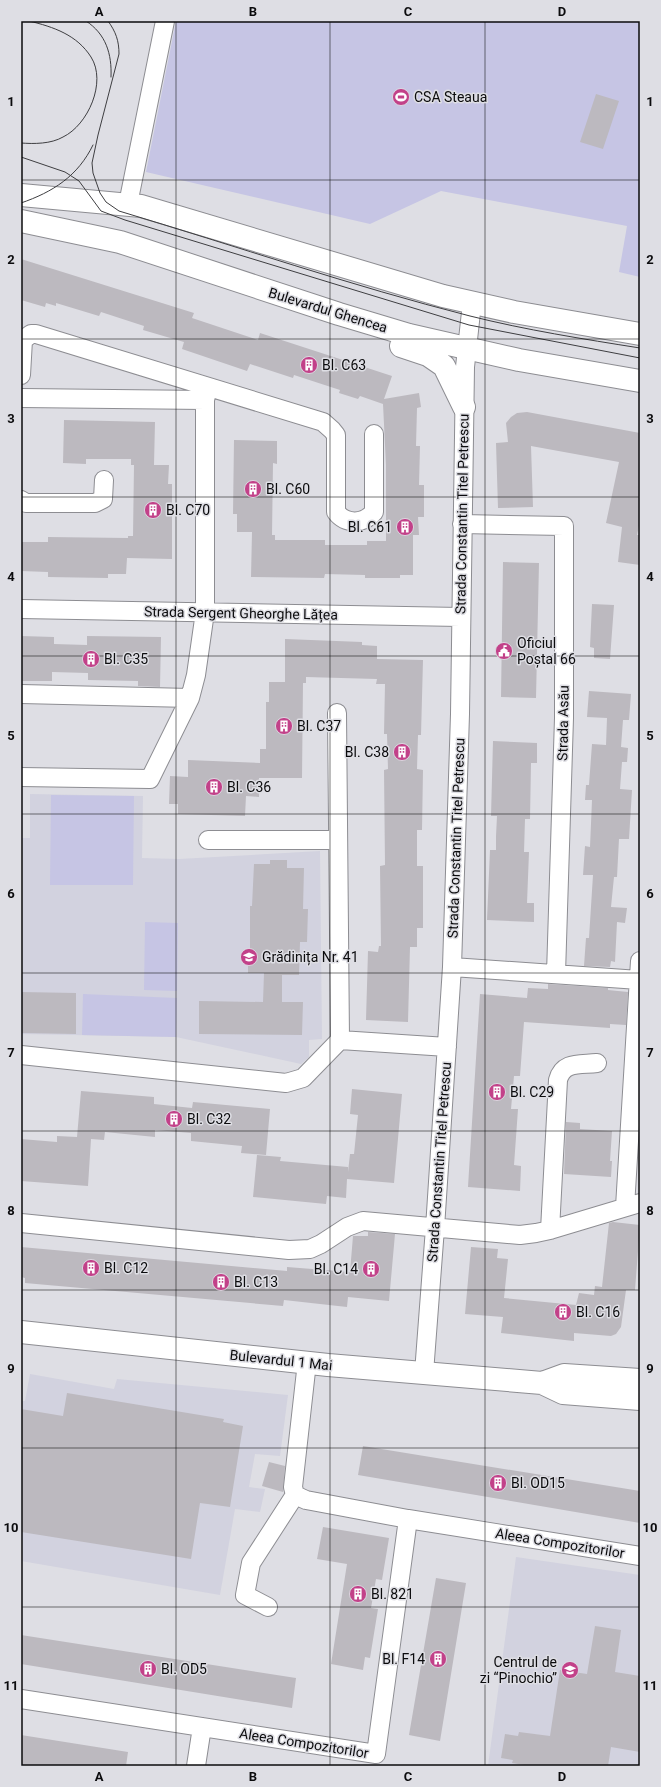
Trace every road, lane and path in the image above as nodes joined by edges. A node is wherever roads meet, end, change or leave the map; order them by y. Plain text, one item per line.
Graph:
1 (165, 21) edge
2 (21, 195) edge
3 (128, 204) junction
4 (21, 221) edge
5 (288, 297) junction
6 (472, 303) junction
7 (640, 334) edge
8 (466, 349) junction
9 (21, 375) edge
10 (640, 381) edge
11 (206, 393) junction
12 (21, 398) edge
13 (464, 407) junction
14 (374, 434) dead end
15 (104, 480) dead end
16 (21, 500) edge
17 (462, 524) junction
18 (21, 609) edge
19 (206, 612) junction
20 (460, 617) junction
21 (21, 694) edge
22 (190, 698) junction
23 (337, 713) dead end
24 (21, 777) edge
25 (208, 840) dead end
26 (338, 840) junction
27 (640, 961) edge
28 (452, 968) junction
29 (556, 974) junction
30 (639, 980) edge
31 (340, 1040) junction
32 (447, 1047) junction
33 (21, 1054) edge
34 (597, 1063) dead end
35 (632, 1205) edge
36 (21, 1223) edge
37 (435, 1228) junction
38 (550, 1230) junction
39 (21, 1332) edge
40 (307, 1362) junction
41 (424, 1372) junction
42 (640, 1380) edge
43 (542, 1383) junction
44 (640, 1399) edge
45 (295, 1494) junction
46 (408, 1519) junction
47 (640, 1556) edge
48 (268, 1607) dead end
49 (21, 1700) edge
50 (202, 1727) junction
51 (380, 1760) edge
52 (196, 1766) edge

1 - 3 street
2 - 3 main road
3 - 6 main road
4 - 5 main road, Bulevardul Ghencea
5 - 8 main road, Bulevardul Ghencea
5 - 13 main road
6 - 7 main road
6 - 8 street, Strada Constantin Titel Petrescu
8 - 10 main road, Bulevardul Ghencea
8 - 13 street, Strada Constantin Titel Petrescu
9 - 11 street
11 - 12 street
11 - 14 street
11 - 19 street
13 - 17 street, Strada Constantin Titel Petrescu
15 - 16 street
17 - 20 street, Strada Constantin Titel Petrescu
17 - 29 street, Strada Asău
18 - 19 street, Strada Sergent Gheorghe Lățea
19 - 20 street, Strada Sergent Gheorghe Lățea
19 - 22 street
20 - 28 street, Strada Constantin Titel Petrescu
21 - 22 street
22 - 24 street
23 - 26 street
25 - 26 street
26 - 31 street
27 - 30 street
28 - 29 street
28 - 32 street, Strada Constantin Titel Petrescu
29 - 30 street
30 - 35 street
31 - 32 street
31 - 33 street
32 - 37 street, Strada Constantin Titel Petrescu
34 - 38 street
35 - 38 street
36 - 37 street
37 - 38 street
37 - 41 street, Strada Constantin Titel Petrescu
39 - 40 main road, Bulevardul 1 Mai
40 - 41 main road, Bulevardul 1 Mai
40 - 45 street
41 - 43 main road, Bulevardul 1 Mai
42 - 43 main road, Bulevardul 1 Mai
43 - 44 main road, Bulevardul 1 Mai
45 - 46 street, Aleea Compozitorilor
45 - 48 street
46 - 47 street, Aleea Compozitorilor
46 - 51 street, Aleea Compozitorilor
49 - 50 street, Aleea Compozitorilor
50 - 51 street, Aleea Compozitorilor
50 - 52 street

